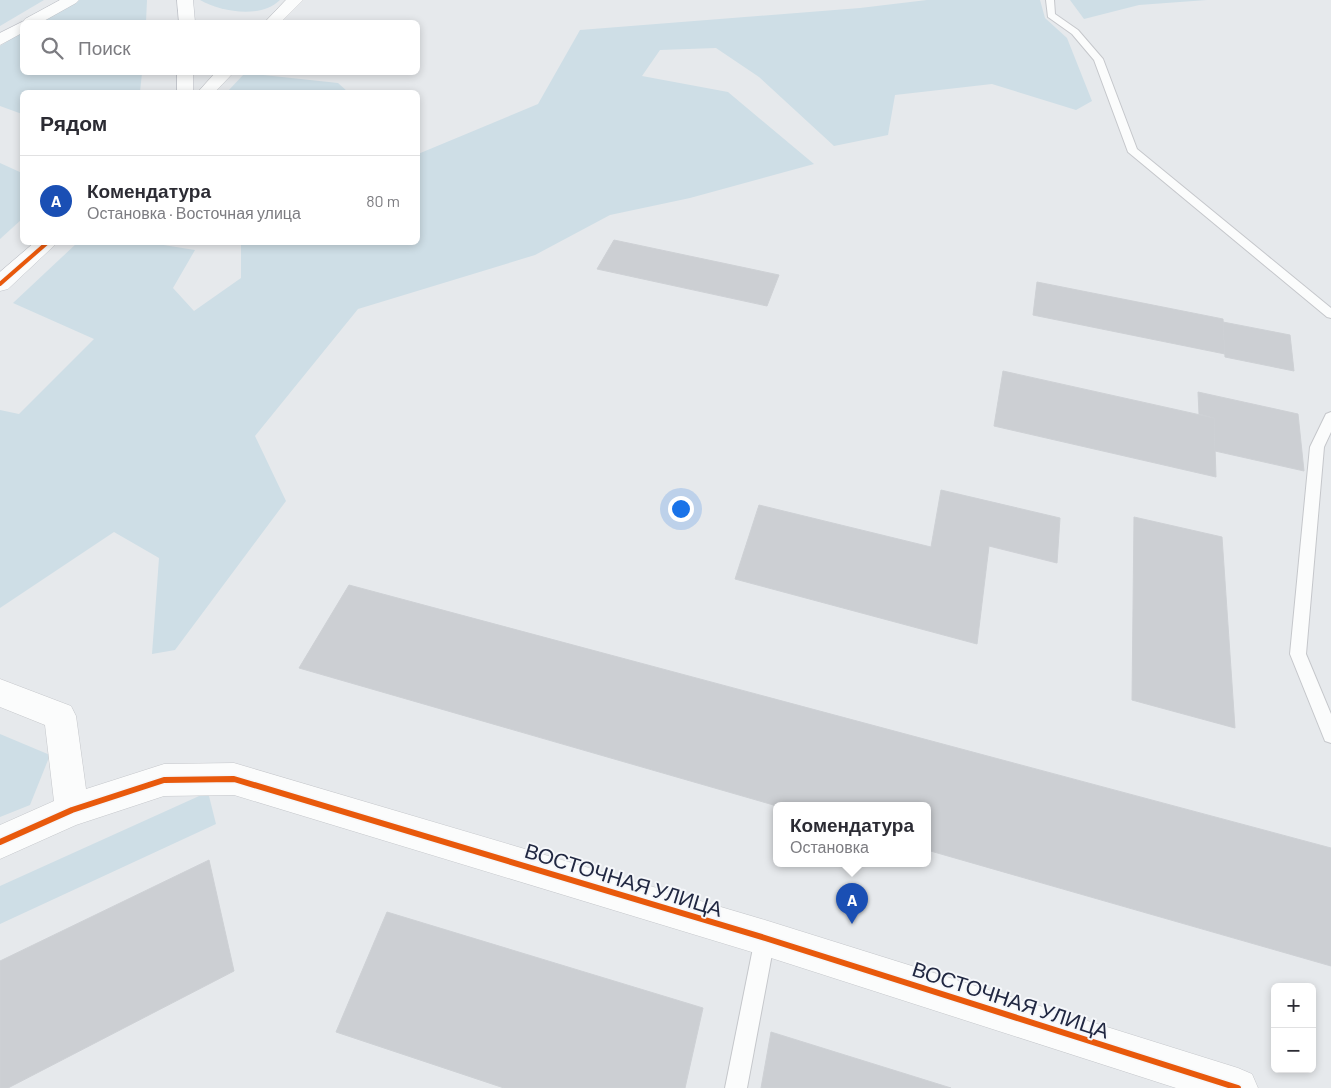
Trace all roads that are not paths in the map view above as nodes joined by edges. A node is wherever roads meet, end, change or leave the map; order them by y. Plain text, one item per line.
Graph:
1 (71, 0) edge
2 (185, 0) edge
3 (295, 0) edge
4 (1050, 0) edge
5 (35, 20) edge
6 (187, 20) edge
7 (275, 20) edge
8 (20, 28) edge
9 (0, 40) edge
10 (185, 75) edge
11 (223, 75) edge
12 (185, 90) edge
13 (208, 90) edge
14 (45, 245) edge
15 (0, 284) edge
16 (1331, 314) edge
17 (1331, 417) edge
18 (0, 693) edge
19 (1331, 735) edge
20 (72, 810) junction
21 (0, 842) edge
22 (765, 938) junction
23 (736, 1088) edge
24 (1238, 1088) edge

1 - 5 street
2 - 6 street
3 - 7 street
4 - 16 lane
8 - 9 street
10 - 12 street
11 - 13 street
14 - 15 street
17 - 19 lane
18 - 20 street
20 - 21 street, ВОСТОЧНАЯ УЛИЦА
20 - 22 street, ВОСТОЧНАЯ УЛИЦА
22 - 23 lane
22 - 24 street, ВОСТОЧНАЯ УЛИЦА

